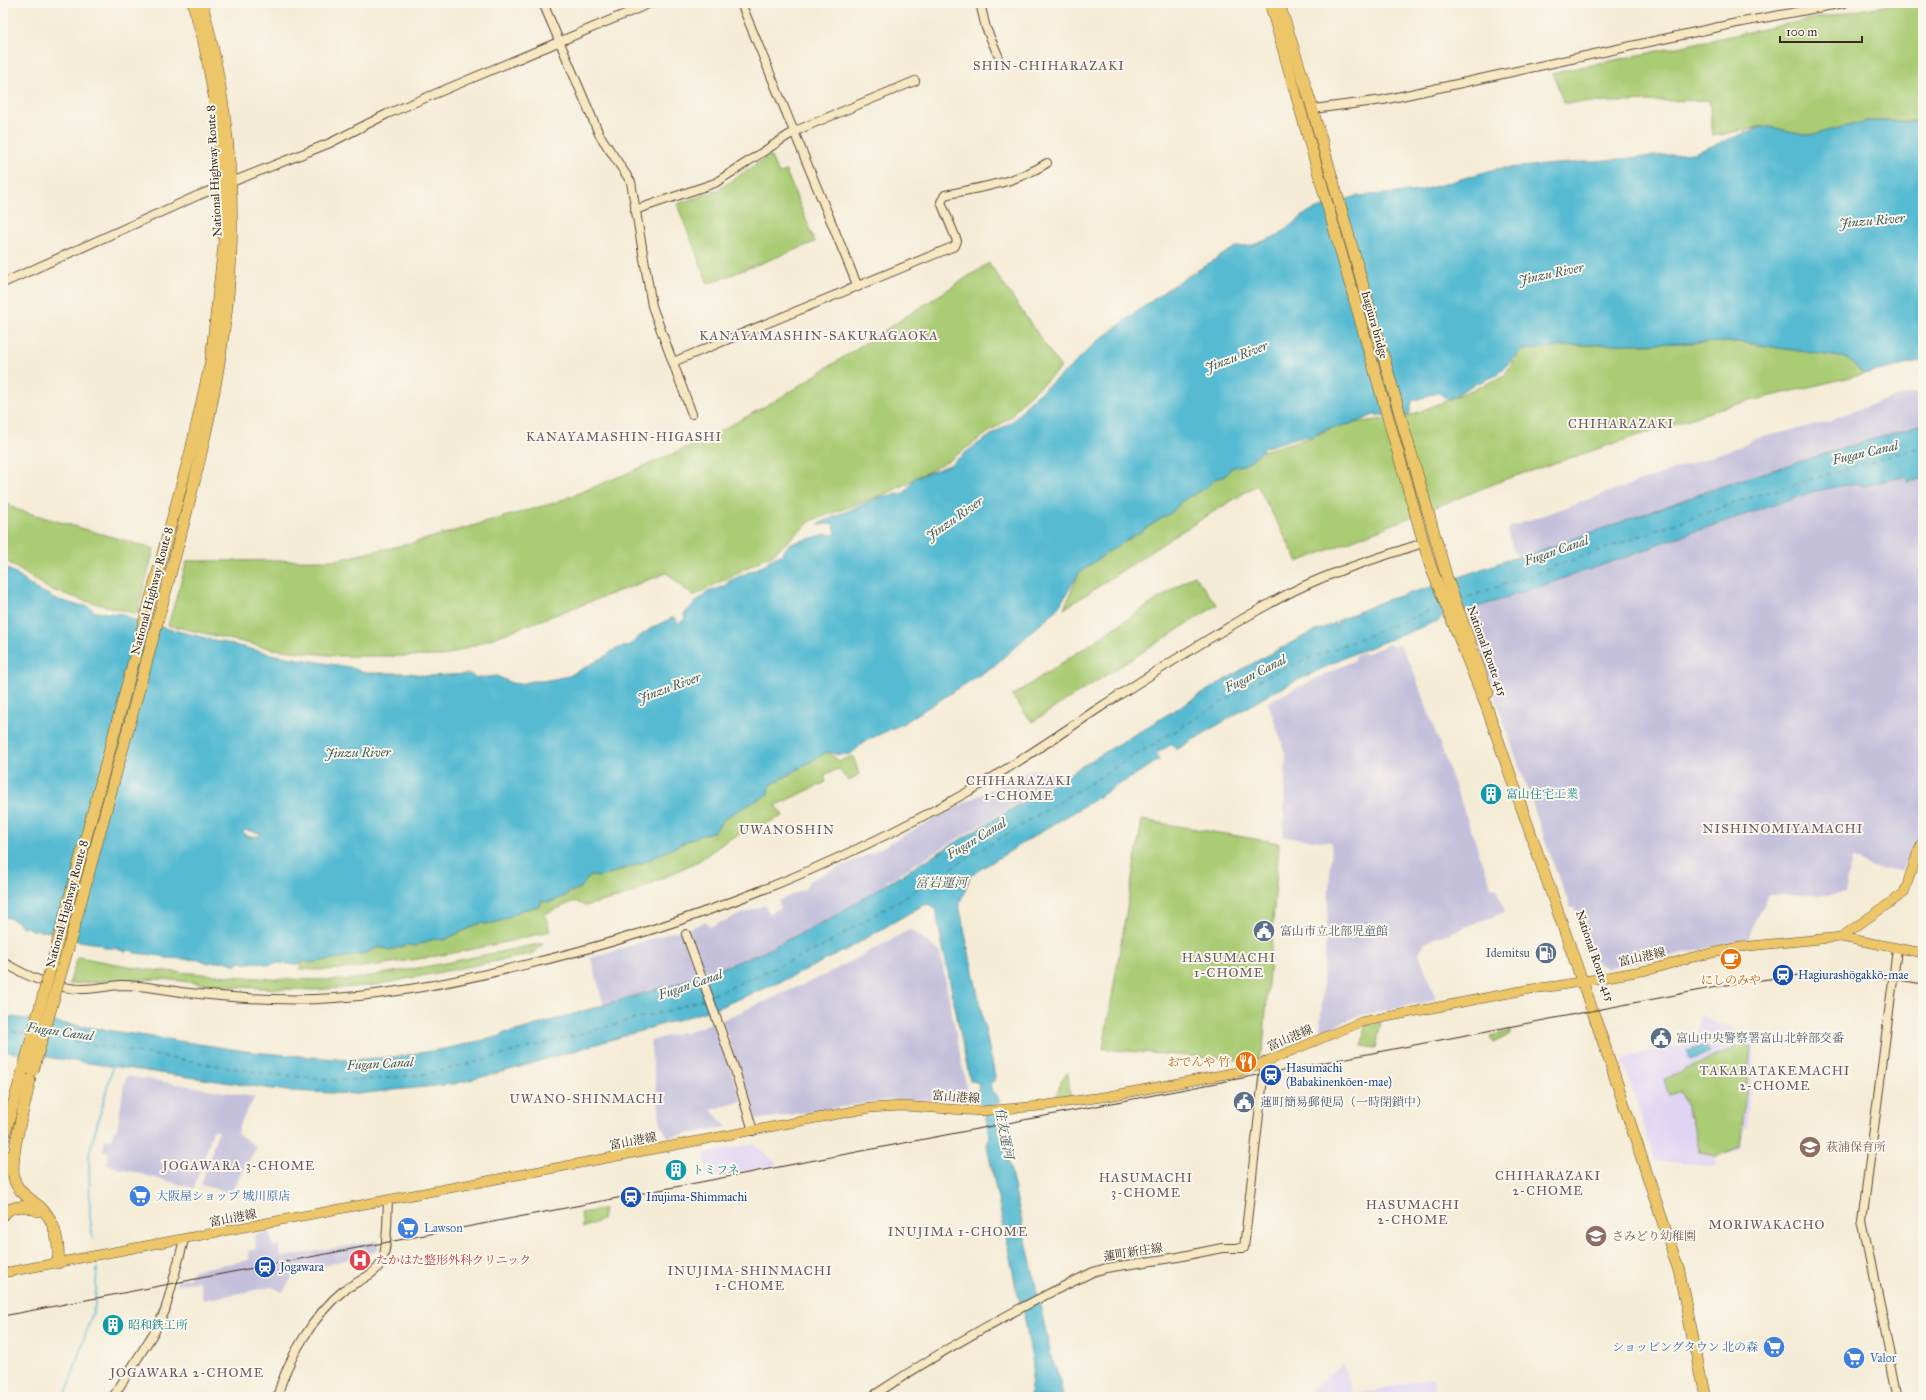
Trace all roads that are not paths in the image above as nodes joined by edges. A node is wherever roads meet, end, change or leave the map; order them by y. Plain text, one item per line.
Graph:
1 (194, 3) edge
2 (202, 3) edge
3 (543, 3) edge
4 (651, 3) edge
5 (741, 3) edge
6 (980, 3) edge
7 (1270, 3) edge
8 (1279, 3) edge
9 (1844, 3) edge
10 (559, 41) junction
11 (998, 55) dead end
12 (914, 81) dead end
13 (1314, 114) junction
14 (795, 131) junction
15 (1048, 163) dead end
16 (227, 184) junction
17 (635, 210) junction
18 (3, 283) edge
19 (858, 287) junction
20 (673, 362) junction
21 (692, 414) dead end
22 (1433, 531) joint
23 (1422, 539) junction
24 (1455, 616) junction
25 (1923, 841) edge
26 (686, 934) dead end
27 (1841, 937) junction
28 (1897, 948) junction
29 (1923, 953) edge
30 (3, 962) edge
31 (1587, 981) junction
32 (1265, 1061) junction
33 (29, 1073) junction
34 (753, 1131) junction
35 (3, 1140) edge
36 (3, 1174) edge
37 (388, 1200) junction
38 (3, 1215) edge
39 (184, 1240) junction
40 (58, 1263) junction
41 (3, 1273) edge
42 (113, 1397) edge
43 (277, 1397) edge
44 (871, 1397) edge
45 (1705, 1397) edge
46 (1711, 1397) edge
47 (1899, 1397) edge

1 - 16 highway, National Highway Route 8
2 - 16 highway, National Highway Route 8
3 - 10 street
4 - 10 street
5 - 14 street
6 - 11 street
7 - 23 highway, hagiura bridge
8 - 13 highway
9 - 13 street
10 - 16 street
10 - 17 street
12 - 14 street
13 - 22 highway, hagiura bridge
14 - 17 street
14 - 19 street
15 - 19 street
16 - 18 street
16 - 33 highway, National Highway Route 8, bridge
16 - 33 highway, National Highway Route 8, bridge
17 - 20 street
19 - 20 street
20 - 21 street
22 - 24 highway, National Route 415
23 - 24 highway, National Route 415
23 - 30 street
24 - 31 highway, National Route 415
25 - 27 main road, 富山港線
26 - 34 street
27 - 28 main road
27 - 31 main road, 富山港線
28 - 29 main road
28 - 47 street
31 - 32 main road, 富山港線
31 - 45 highway, National Route 415
31 - 46 highway, National Route 415
32 - 34 main road, 富山港線
32 - 44 street, 蓮町新庄線
33 - 35 highway, National Highway Route 8
33 - 36 highway, National Highway Route 8
33 - 40 highway
34 - 37 main road, 富山港線
37 - 39 main road, 富山港線
37 - 43 street
38 - 40 highway
39 - 40 main road, 富山港線
39 - 42 street
40 - 41 main road, 富山港線

